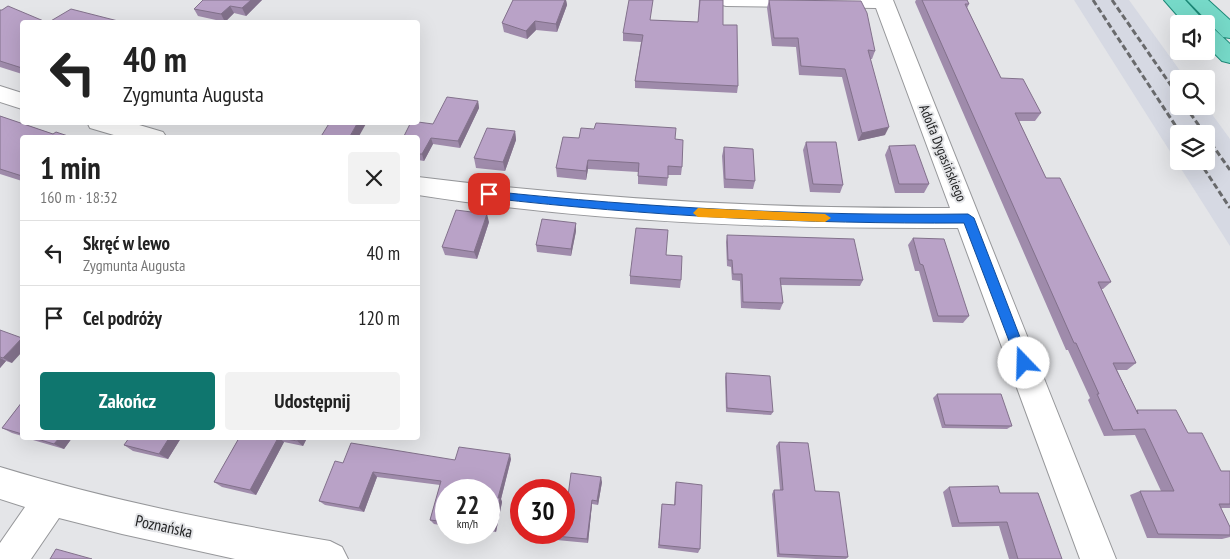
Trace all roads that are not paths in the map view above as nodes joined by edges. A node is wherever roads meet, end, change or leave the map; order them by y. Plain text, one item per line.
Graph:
1 (726, 0) edge
2 (1174, 0) edge
3 (1197, 0) edge
4 (884, 1) edge
5 (1188, 15) edge
6 (1230, 32) edge
7 (1215, 42) edge
8 (1230, 56) edge
9 (0, 94) edge
10 (20, 100) edge
11 (109, 125) edge
12 (144, 135) edge
13 (420, 186) edge
14 (968, 218) junction
15 (0, 483) edge
16 (51, 500) junction
17 (10, 559) edge
18 (330, 559) edge
19 (1098, 559) edge

1 - 4 street
2 - 5 main road
3 - 6 main road
4 - 14 street, Adolfa Dygasińskiego
7 - 8 main road
9 - 10 street
11 - 12 street
13 - 14 street
14 - 19 street, Adolfa Dygasińskiego
15 - 16 street, Poznańska
16 - 17 street
16 - 18 street, Poznańska

